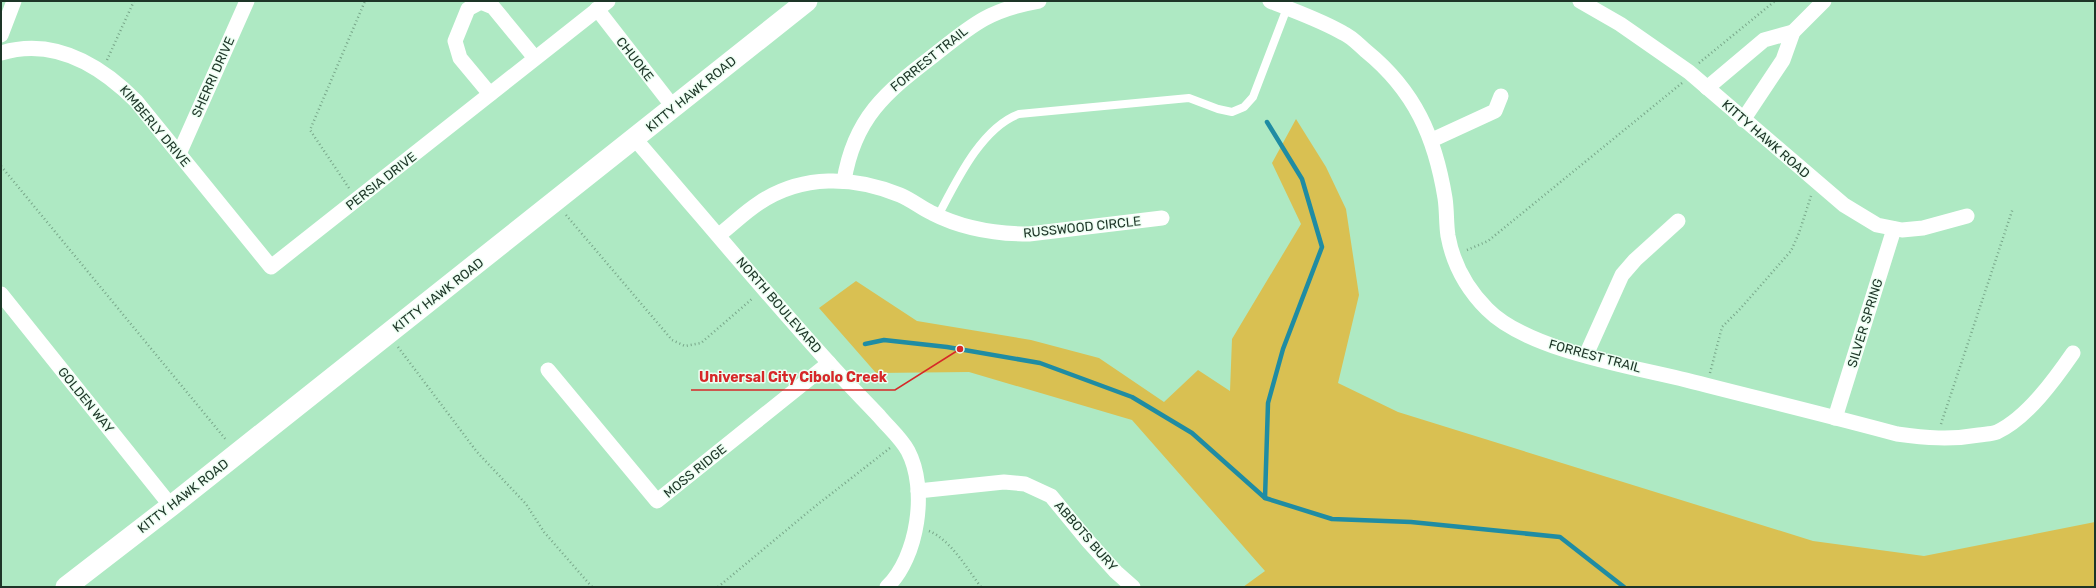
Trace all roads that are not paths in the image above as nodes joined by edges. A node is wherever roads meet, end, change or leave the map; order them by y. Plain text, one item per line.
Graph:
1 (14, 1) edge
2 (247, 1) edge
3 (807, 1) edge
4 (1039, 1) edge
5 (1270, 1) edge
6 (1580, 1) edge
7 (1824, 1) edge
8 (603, 5) edge
9 (1287, 8) junction
10 (1793, 32) junction
11 (1, 35) edge
12 (1, 53) edge
13 (535, 58) junction
14 (1707, 88) junction
15 (490, 94) junction
16 (1501, 96) dead end
17 (674, 108) junction
18 (1743, 120) junction
19 (635, 139) junction
20 (1432, 140) junction
21 (179, 154) junction
22 (844, 181) junction
23 (938, 216) junction
24 (1967, 216) dead end
25 (1162, 218) dead end
26 (1678, 221) dead end
27 (1894, 229) junction
28 (718, 235) junction
29 (271, 267) joint
30 (1, 294) edge
31 (2073, 353) dead end
32 (1586, 355) junction
33 (829, 363) junction
34 (548, 370) dead end
35 (1835, 418) junction
36 (918, 491) junction
37 (171, 506) junction
38 (66, 587) edge
39 (887, 587) edge
40 (1133, 587) edge

1 - 11 street
2 - 21 street, SHERRI DRIVE
3 - 17 street, KITTY HAWK ROAD
4 - 22 street, FORREST TRAIL
5 - 9 street, FORREST TRAIL
6 - 14 street, KITTY HAWK ROAD
7 - 10 street
8 - 13 street, PERSIA DRIVE
8 - 17 street, CHUOKE
9 - 20 street, FORREST TRAIL
9 - 23 lane
10 - 14 street
10 - 18 street
12 - 21 street, KIMBERLY DRIVE
13 - 15 street, PERSIA DRIVE
13 - 15 street
14 - 18 street, KITTY HAWK ROAD
15 - 29 street, PERSIA DRIVE
16 - 20 street
17 - 19 street, KITTY HAWK ROAD
18 - 27 street, KITTY HAWK ROAD
19 - 28 street, NORTH BOULEVARD
19 - 37 street, KITTY HAWK ROAD
20 - 32 street, FORREST TRAIL
21 - 29 street, KIMBERLY DRIVE
22 - 23 street, RUSSWOOD CIRCLE
22 - 28 street
23 - 25 street, RUSSWOOD CIRCLE
24 - 27 street, KITTY HAWK ROAD
26 - 32 street
27 - 35 street, SILVER SPRING
28 - 33 street, NORTH BOULEVARD
30 - 37 street, GOLDEN WAY
31 - 35 street, FORREST TRAIL
32 - 35 street, FORREST TRAIL
33 - 34 street, MOSS RIDGE
33 - 36 street, NORTH BOULEVARD
36 - 39 street, NORTH BOULEVARD
36 - 40 street, ABBOTS BURY
37 - 38 street, KITTY HAWK ROAD

